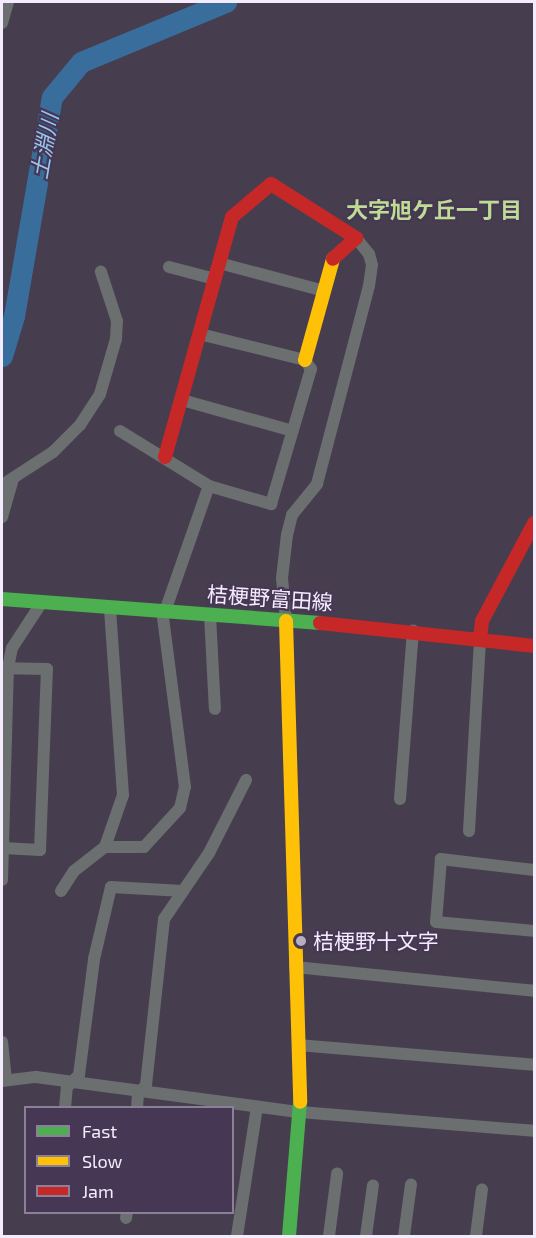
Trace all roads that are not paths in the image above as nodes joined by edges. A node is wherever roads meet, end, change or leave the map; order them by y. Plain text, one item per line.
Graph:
1 (8, 2) edge
2 (2, 23) edge
3 (356, 238) junction
4 (219, 263) junction
5 (170, 267) dead end
6 (101, 272) dead end
7 (215, 279) junction
8 (324, 291) junction
9 (200, 334) junction
10 (305, 360) junction
11 (182, 400) junction
12 (120, 431) dead end
13 (293, 431) junction
14 (165, 457) junction
15 (7, 482) edge
16 (209, 486) junction
17 (2, 517) edge
18 (534, 523) edge
19 (2, 599) edge
20 (42, 602) junction
21 (111, 607) junction
22 (166, 612) junction
23 (210, 615) junction
24 (286, 621) junction
25 (413, 630) junction
26 (480, 638) junction
27 (534, 646) edge
28 (8, 668) junction
29 (215, 709) dead end
30 (246, 780) dead end
31 (400, 799) dead end
32 (468, 831) dead end
33 (105, 847) junction
34 (3, 848) edge
35 (534, 870) edge
36 (2, 880) edge
37 (61, 891) dead end
38 (183, 891) junction
39 (534, 932) edge
40 (296, 967) junction
41 (534, 991) edge
42 (2, 1042) edge
43 (298, 1045) junction
44 (534, 1065) edge
45 (4, 1080) edge
46 (73, 1080) junction
47 (143, 1090) junction
48 (65, 1106) edge
49 (137, 1106) edge
50 (257, 1107) junction
51 (300, 1112) junction
52 (534, 1131) edge
53 (337, 1174) dead end
54 (411, 1184) dead end
55 (373, 1185) dead end
56 (482, 1189) dead end
57 (237, 1236) edge
58 (288, 1236) edge
59 (330, 1236) edge
60 (366, 1236) edge
61 (404, 1236) edge
62 (476, 1236) edge

1 - 2 street
3 - 4 street
3 - 8 street
3 - 24 street
4 - 7 street
4 - 8 street
5 - 7 street
6 - 15 street
7 - 9 street
8 - 10 street
9 - 10 street
9 - 11 street
10 - 13 street
11 - 13 street
11 - 14 street
12 - 14 street
13 - 16 street
14 - 16 street
15 - 17 street
16 - 22 street
18 - 26 street
19 - 20 street, 桔梗野富田線
20 - 21 street, 桔梗野富田線
20 - 28 street
21 - 22 street, 桔梗野富田線
21 - 33 street
22 - 23 street, 桔梗野富田線
22 - 33 street
23 - 24 street, 桔梗野富田線
23 - 29 street
24 - 25 street, 桔梗野富田線
24 - 40 street
25 - 26 street, 桔梗野富田線
25 - 31 street
26 - 27 street, 桔梗野富田線
26 - 32 street
28 - 34 street
28 - 34 street
30 - 38 street
33 - 37 street
34 - 36 street
35 - 39 street
38 - 46 street
38 - 47 street
40 - 41 street
40 - 43 street
42 - 45 street
43 - 44 street
43 - 51 street
45 - 46 street
46 - 47 street
46 - 48 street
47 - 49 street
47 - 50 street
50 - 51 street
50 - 57 street
51 - 52 street
51 - 58 street
53 - 59 street
54 - 61 street
55 - 60 street
56 - 62 street

